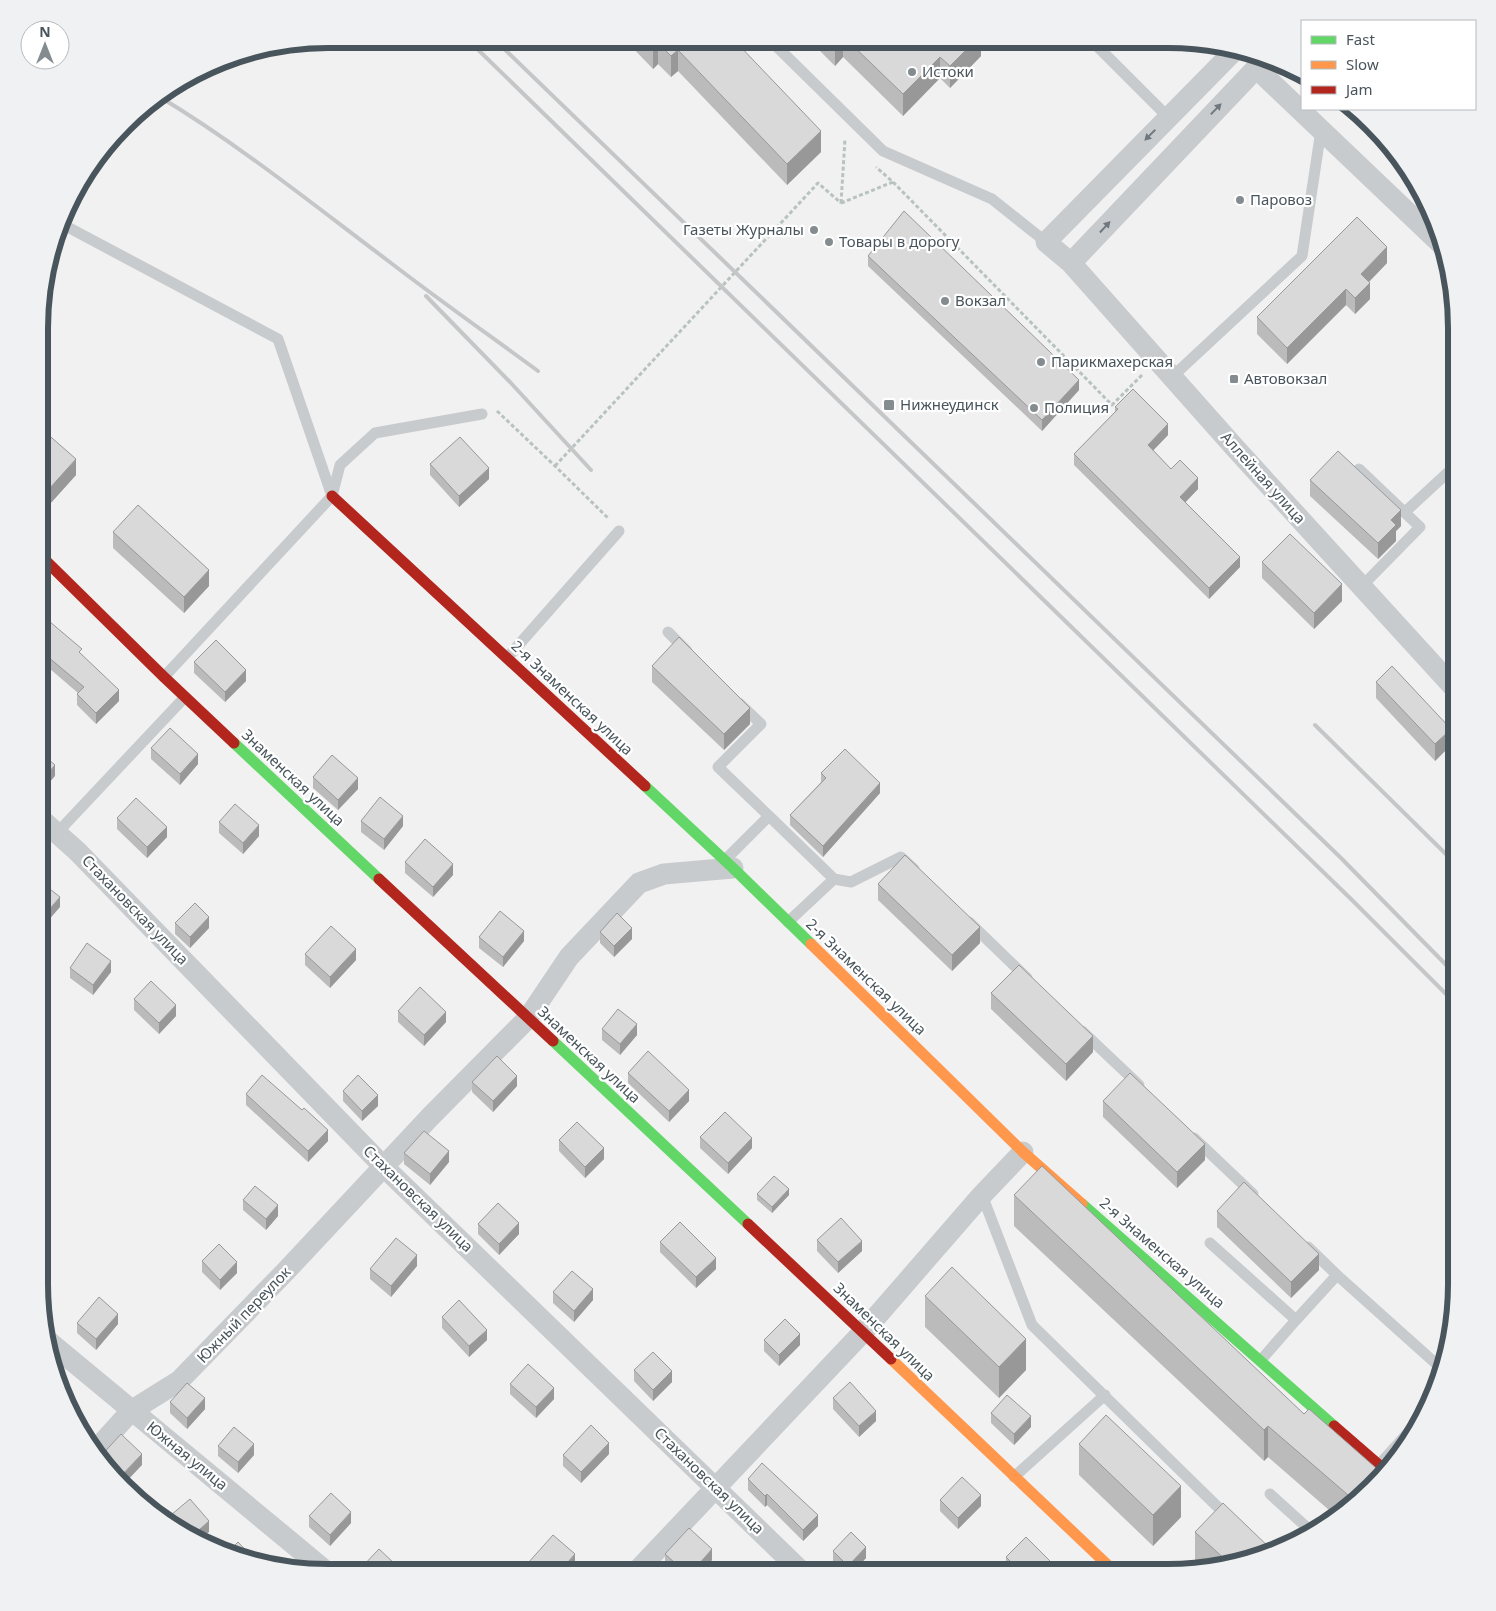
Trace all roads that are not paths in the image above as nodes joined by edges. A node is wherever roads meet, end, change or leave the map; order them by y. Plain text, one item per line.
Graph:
1 (778, 48) edge
2 (1099, 48) edge
3 (1230, 55) edge
4 (1259, 64) edge
5 (1301, 109) edge
6 (1302, 110) edge
7 (1168, 118) junction
8 (1321, 130) junction
9 (67, 226) edge
10 (1434, 237) edge
11 (1046, 242) junction
12 (1071, 263) junction
13 (1172, 377) junction
14 (482, 414) dead end
15 (1359, 469) edge
16 (1448, 472) edge
17 (332, 496) junction
18 (1405, 512) junction
19 (619, 531) dead end
20 (47, 562) edge
21 (1362, 586) junction
22 (668, 632) dead end
23 (507, 658) junction
24 (697, 661) edge
25 (164, 678) junction
26 (1448, 681) edge
27 (732, 696) edge
28 (185, 697) junction
29 (769, 816) junction
30 (49, 826) edge
31 (729, 864) junction
32 (923, 877) edge
33 (834, 879) junction
34 (958, 912) edge
35 (788, 922) junction
36 (1037, 987) edge
37 (528, 1018) junction
38 (1073, 1021) edge
39 (1144, 1090) edge
40 (1187, 1131) edge
41 (1023, 1152) junction
42 (384, 1167) junction
43 (982, 1194) junction
44 (1258, 1200) edge
45 (1301, 1241) edge
46 (1210, 1243) dead end
47 (1337, 1275) junction
48 (1296, 1320) junction
49 (863, 1332) junction
50 (55, 1347) edge
51 (1261, 1360) junction
52 (1436, 1365) edge
53 (1105, 1395) junction
54 (131, 1411) junction
55 (100, 1446) edge
56 (1381, 1466) edge
57 (1014, 1478) junction
58 (715, 1486) junction
59 (1270, 1494) dead end
60 (1238, 1527) edge
61 (1306, 1527) edge
62 (316, 1563) edge
63 (644, 1563) edge
64 (793, 1563) edge
65 (1105, 1563) edge

1 - 11 lane
2 - 7 lane
3 - 7 street
4 - 5 street
12 -> 4 street
6 - 8 street
7 -> 11 street
8 - 10 street
8 - 13 lane
9 - 17 lane
11 - 12 street, Аллейная улица
12 - 13 street, Аллейная улица
13 - 21 street, Аллейная улица
14 - 17 lane
15 - 18 lane
16 - 18 lane
17 - 23 street, 2-я Знаменская улица
17 - 25 lane
18 - 21 lane
19 - 23 lane
20 - 25 street, Знаменская улица
21 - 26 street, Аллейная улица
22 - 24 lane
23 - 31 street, 2-я Знаменская улица
25 - 28 street, Знаменская улица
27 - 29 lane
28 - 30 lane
28 - 37 street, Знаменская улица
29 - 31 lane
29 - 33 lane
30 - 42 street, Стахановская улица
31 - 35 street, 2-я Знаменская улица
31 - 37 street, Южный переулок
32 - 33 lane
33 - 35 lane
34 - 36 lane
35 - 41 street, 2-я Знаменская улица
37 - 42 street, Южный переулок
37 - 49 street, Знаменская улица
38 - 39 lane
40 - 44 lane
41 - 43 street
41 - 51 street, 2-я Знаменская улица
42 - 54 street, Южный переулок
42 - 58 street, Стахановская улица
43 - 49 street
43 - 53 lane
45 - 47 lane
46 - 48 lane
47 - 48 lane
47 - 52 lane
48 - 51 lane
49 - 57 street, Знаменская улица
49 - 58 street
50 - 54 street, Южная улица
51 - 56 street, 2-я Знаменская улица
53 - 57 lane
53 - 60 lane
54 - 55 street, Южный переулок
54 - 62 street, Южная улица
57 - 65 street, Знаменская улица
58 - 63 street
58 - 64 street, Стахановская улица
59 - 61 lane

